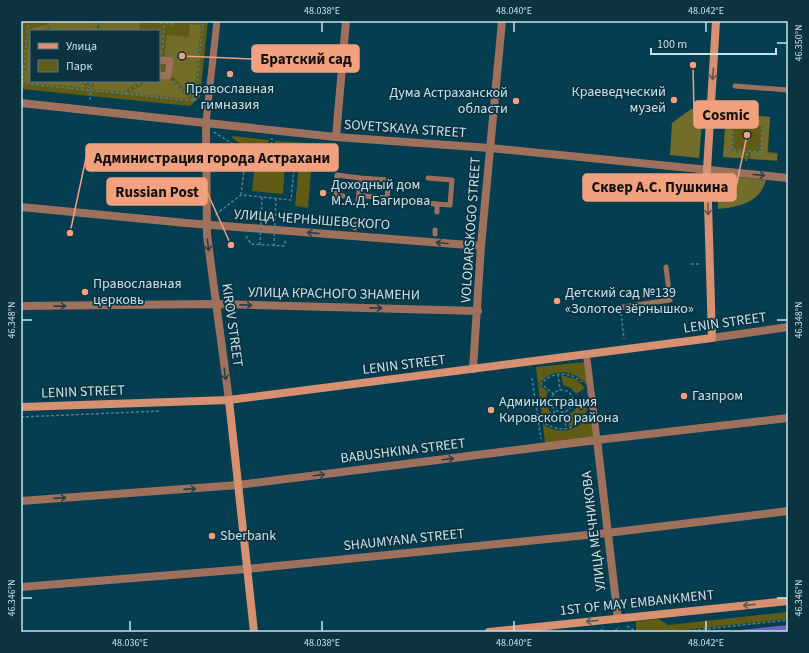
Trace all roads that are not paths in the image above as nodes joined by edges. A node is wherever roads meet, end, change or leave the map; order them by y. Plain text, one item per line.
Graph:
1 (217, 21) edge
2 (346, 21) edge
3 (502, 21) edge
4 (716, 21) edge
5 (160, 60) edge
6 (160, 75) edge
7 (735, 86) dead end
8 (788, 90) edge
9 (21, 103) edge
10 (206, 122) junction
11 (336, 137) junction
12 (490, 148) junction
13 (707, 170) junction
14 (360, 178) junction
15 (428, 178) dead end
16 (788, 178) edge
17 (343, 196) dead end
18 (364, 196) dead end
19 (358, 203) dead end
20 (424, 203) dead end
21 (437, 204) junction
22 (21, 207) edge
23 (437, 212) dead end
24 (210, 225) junction
25 (481, 246) junction
26 (666, 267) dead end
27 (216, 304) junction
28 (21, 306) edge
29 (624, 307) road end
30 (478, 310) junction
31 (788, 327) edge
32 (712, 338) junction
33 (587, 359) dead end
34 (473, 369) junction
35 (229, 400) junction
36 (21, 407) edge
37 (788, 418) edge
38 (597, 440) junction
39 (238, 485) junction
40 (21, 501) edge
41 (788, 511) edge
42 (607, 533) junction
43 (247, 569) junction
44 (21, 587) edge
45 (788, 601) edge
46 (616, 622) junction
47 (254, 632) edge
48 (489, 632) edge

1 - 10 street, KIROV STREET
2 - 11 street
3 - 12 street, VOLODARSKOGO STREET
4 -> 13 main road
5 - 6 street
7 - 8 lane
9 - 10 street, SOVETSKAYA STREET
10 - 11 street, SOVETSKAYA STREET
10 - 24 street, KIROV STREET
11 - 12 street, SOVETSKAYA STREET
12 - 13 street, SOVETSKAYA STREET
12 - 25 street, VOLODARSKOGO STREET
13 -> 16 street, SOVETSKAYA STREET
13 -> 32 main road
14 - 17 lane
14 - 18 lane
14 - 19 lane
15 - 21 lane
20 - 21 lane
21 - 23 lane
22 - 24 street, УЛИЦА ЧЕРНЫШЕВСКОГО
25 -> 24 street, УЛИЦА ЧЕРНЫШЕВСКОГО
24 -> 27 street, KIROV STREET
25 - 30 street, VOLODARSKOGO STREET
26 - 29 lane
28 -> 27 street, УЛИЦА КРАСНОГО ЗНАМЕНИ
27 -> 30 street, УЛИЦА КРАСНОГО ЗНАМЕНИ
27 -> 35 street, KIROV STREET
30 - 34 street, VOLODARSKOGO STREET
31 - 32 street, LENIN STREET
32 - 34 main road, LENIN STREET
33 - 38 street
34 - 35 main road, LENIN STREET
35 - 36 main road, LENIN STREET
35 - 39 main road, KIROV STREET
37 - 38 street, BABUSHKINA STREET
39 -> 38 street, BABUSHKINA STREET
38 - 42 street, УЛИЦА МЕЧНИКОВА
40 -> 39 street, BABUSHKINA STREET
39 - 43 main road, KIROV STREET
41 - 42 street, SHAUMYANA STREET
42 - 43 street, SHAUMYANA STREET
42 - 46 street, УЛИЦА МЕЧНИКОВА
43 - 44 street, SHAUMYANA STREET
43 - 47 main road, KIROV STREET
45 -> 46 main road, 1ST OF MAY EMBANKMENT
46 -> 48 main road, 1ST OF MAY EMBANKMENT

